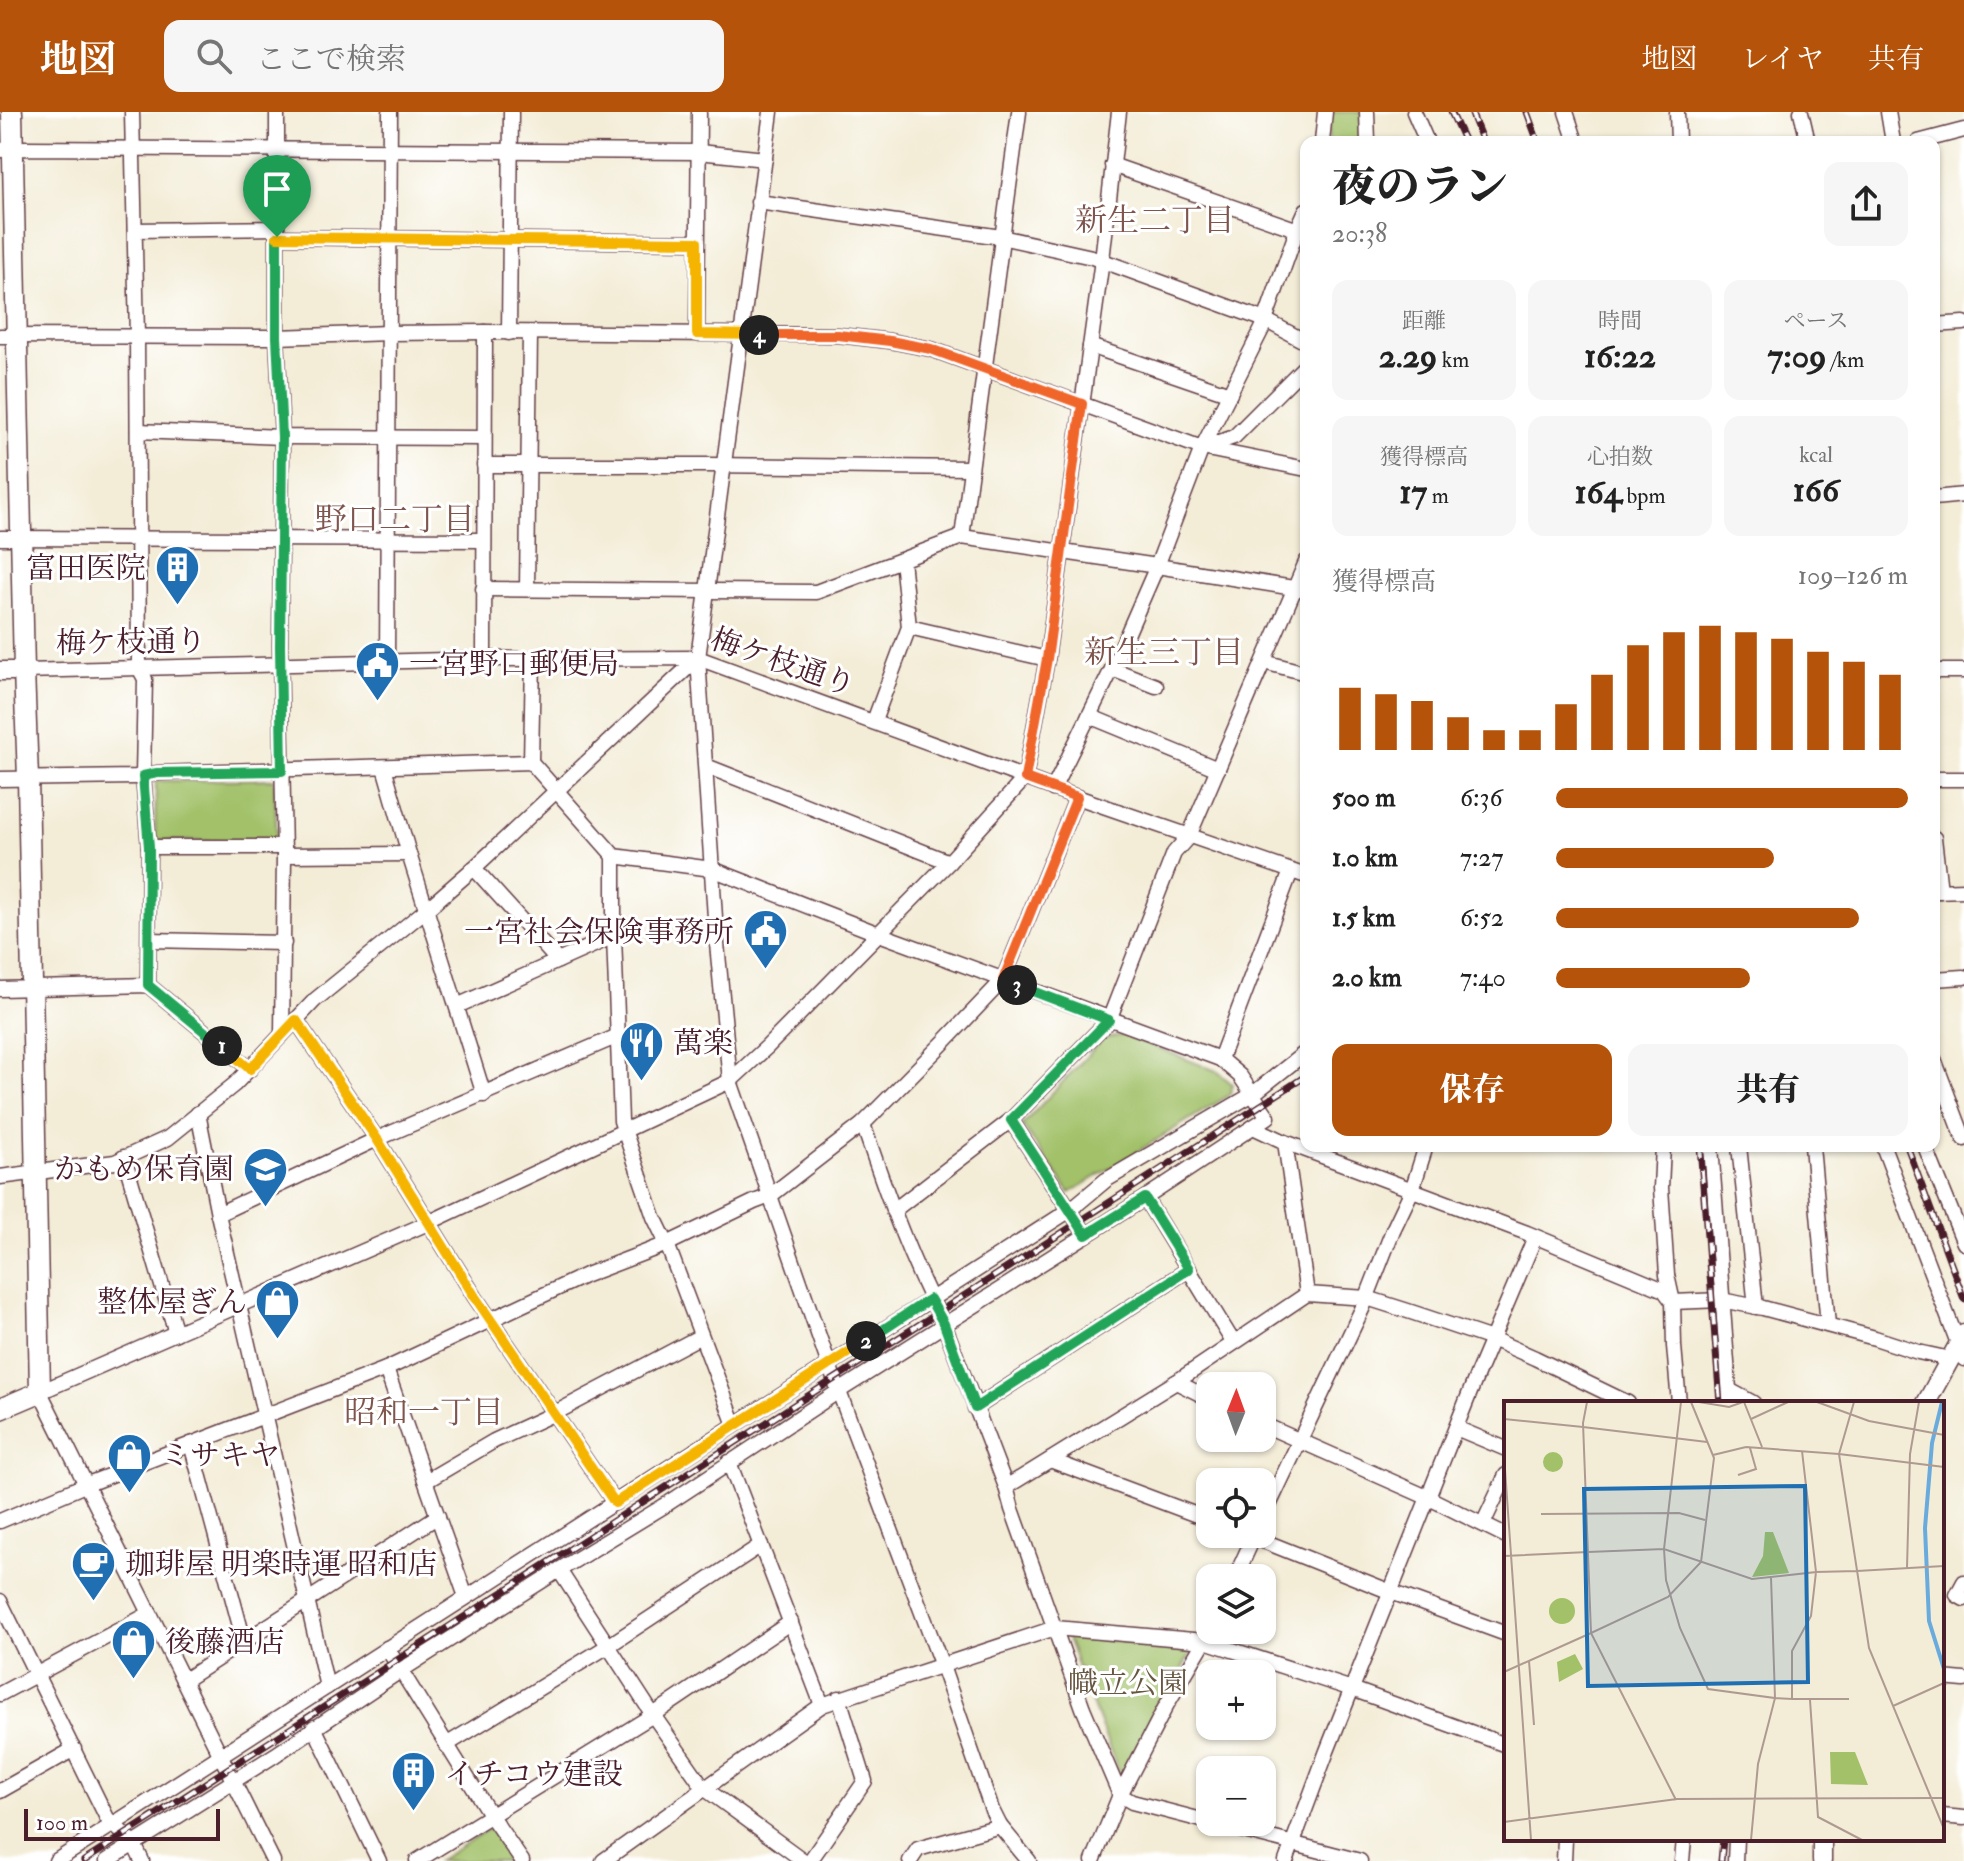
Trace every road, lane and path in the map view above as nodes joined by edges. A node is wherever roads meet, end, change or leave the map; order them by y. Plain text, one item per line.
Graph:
1 (12, 112) edge
2 (132, 112) edge
3 (277, 112) edge
4 (390, 112) edge
5 (511, 112) edge
6 (699, 112) edge
7 (771, 112) edge
8 (1019, 112) edge
9 (1119, 112) edge
10 (1325, 112) edge
11 (1367, 112) edge
12 (1414, 112) edge
13 (1566, 112) edge
14 (1677, 112) edge
15 (1801, 112) edge
16 (1888, 112) edge
17 (1964, 130) edge
18 (1323, 136) edge
19 (1368, 136) edge
20 (1424, 136) edge
21 (1574, 136) edge
22 (1678, 136) edge
23 (1807, 136) edge
24 (1892, 136) edge
25 (1940, 136) edge
26 (6, 149) edge
27 (132, 149) junction
28 (277, 149) junction
29 (390, 150) junction
30 (511, 151) junction
31 (699, 152) junction
32 (765, 159) junction
33 (1112, 165) junction
34 (758, 202) junction
35 (135, 230) junction
36 (1300, 231) edge
37 (277, 232) junction
38 (1300, 233) edge
39 (1001, 237) junction
40 (389, 238) junction
41 (511, 240) junction
42 (697, 242) junction
43 (1102, 260) junction
44 (1265, 320) junction
45 (1964, 323) edge
46 (1940, 325) edge
47 (485, 332) junction
48 (389, 333) junction
49 (509, 333) junction
50 (530, 333) junction
51 (697, 334) junction
52 (742, 335) junction
53 (9, 336) edge
54 (137, 337) junction
55 (277, 337) junction
56 (1300, 339) edge
57 (1090, 346) junction
58 (984, 368) junction
59 (1300, 371) edge
60 (1230, 394) junction
61 (1082, 404) junction
62 (138, 431) junction
63 (282, 437) junction
64 (389, 438) junction
65 (483, 438) junction
66 (1202, 448) junction
67 (484, 465) junction
68 (529, 465) junction
69 (723, 465) junction
70 (970, 468) junction
71 (1300, 468) edge
72 (1964, 495) edge
73 (1940, 497) edge
74 (22, 537) junction
75 (962, 537) junction
76 (0, 538) edge
77 (137, 539) junction
78 (281, 539) junction
79 (483, 540) junction
80 (388, 541) junction
81 (1061, 552) junction
82 (902, 560) junction
83 (1157, 566) junction
84 (483, 589) junction
85 (527, 589) junction
86 (1300, 590) edge
87 (707, 591) junction
88 (1300, 592) edge
89 (909, 627) junction
90 (698, 658) junction
91 (484, 659) junction
92 (533, 659) junction
93 (1047, 659) junction
94 (387, 662) junction
95 (1264, 662) junction
96 (281, 664) junction
97 (139, 668) junction
98 (1112, 669) junction
99 (0, 671) edge
100 (24, 671) junction
101 (1300, 671) edge
102 (1940, 671) edge
103 (1964, 671) edge
104 (1156, 686) dead end
105 (1089, 716) junction
106 (874, 721) junction
107 (531, 762) junction
108 (706, 766) junction
109 (384, 767) junction
110 (1218, 769) junction
111 (282, 771) junction
112 (143, 776) junction
113 (28, 778) junction
114 (1025, 778) junction
115 (0, 779) edge
116 (1940, 779) edge
117 (1964, 779) edge
118 (1053, 789) junction
119 (557, 790) junction
120 (1077, 797) junction
121 (1189, 836) junction
122 (149, 847) junction
123 (284, 851) junction
124 (409, 854) junction
125 (614, 856) junction
126 (949, 862) junction
127 (474, 868) junction
128 (712, 869) junction
129 (1291, 871) junction
130 (1300, 874) edge
131 (1964, 890) edge
132 (1940, 891) edge
133 (427, 909) junction
134 (879, 934) junction
135 (614, 936) junction
136 (149, 940) junction
137 (284, 943) junction
138 (558, 961) junction
139 (1964, 977) edge
140 (1940, 979) edge
141 (1003, 980) junction
142 (148, 985) junction
143 (0, 989) edge
144 (32, 989) junction
145 (457, 1006) junction
146 (296, 1020) junction
147 (1109, 1020) junction
148 (282, 1035) junction
149 (618, 1036) junction
150 (1300, 1057) edge
151 (1220, 1059) junction
152 (250, 1069) junction
153 (1940, 1075) edge
154 (730, 1081) junction
155 (1253, 1094) junction
156 (484, 1095) junction
157 (198, 1113) junction
158 (1011, 1120) junction
159 (863, 1124) junction
160 (1253, 1127) junction
161 (624, 1132) junction
162 (377, 1139) junction
163 (1964, 1139) edge
164 (1285, 1142) junction
165 (1300, 1148) edge
166 (1311, 1152) edge
167 (1420, 1152) edge
168 (1663, 1152) edge
169 (1711, 1152) edge
170 (1740, 1152) edge
171 (1813, 1152) edge
172 (1885, 1152) edge
173 (1927, 1152) edge
174 (124, 1157) junction
175 (35, 1174) junction
176 (0, 1177) edge
177 (1412, 1190) junction
178 (770, 1196) junction
179 (1145, 1198) junction
180 (1070, 1210) junction
181 (893, 1211) junction
182 (218, 1214) junction
183 (428, 1223) junction
184 (1086, 1235) junction
185 (1535, 1237) junction
186 (1964, 1243) edge
187 (667, 1244) junction
188 (1189, 1269) junction
189 (1307, 1294) junction
190 (1367, 1298) junction
191 (930, 1299) junction
192 (1721, 1300) junction
193 (1673, 1302) junction
194 (240, 1305) junction
195 (1756, 1307) junction
196 (490, 1319) junction
197 (944, 1324) junction
198 (1828, 1325) junction
199 (176, 1333) junction
200 (701, 1336) junction
201 (1492, 1339) junction
202 (1233, 1342) junction
203 (1959, 1349) edge
204 (829, 1365) junction
205 (386, 1369) junction
206 (1176, 1382) junction
207 (839, 1391) junction
208 (40, 1392) junction
209 (1196, 1392) edge
210 (1729, 1396) edge
211 (1624, 1401) edge
212 (1679, 1401) edge
213 (1927, 1401) edge
214 (975, 1408) junction
215 (0, 1409) edge
216 (555, 1413) junction
217 (266, 1415) junction
218 (735, 1425) junction
219 (1456, 1428) junction
220 (1276, 1431) edge
221 (1299, 1442) junction
222 (191, 1444) junction
223 (1504, 1448) edge
224 (1050, 1460) junction
225 (729, 1462) junction
226 (1504, 1479) edge
227 (426, 1481) junction
228 (85, 1485) junction
229 (1006, 1487) junction
230 (1276, 1490) edge
231 (1429, 1498) junction
232 (615, 1503) junction
233 (1196, 1515) edge
234 (438, 1516) junction
235 (0, 1521) edge
236 (1483, 1524) junction
237 (1504, 1535) edge
238 (761, 1545) junction
239 (1276, 1545) edge
240 (559, 1570) junction
241 (1964, 1582) edge
242 (1391, 1592) junction
243 (466, 1597) junction
244 (1964, 1599) edge
245 (0, 1601) edge
246 (308, 1601) junction
247 (149, 1614) junction
248 (791, 1622) junction
249 (1055, 1628) junction
250 (1504, 1633) edge
251 (1196, 1635) edge
252 (244, 1641) junction
253 (1203, 1644) edge
254 (1230, 1644) edge
255 (608, 1646) junction
256 (387, 1648) junction
257 (942, 1666) junction
258 (400, 1671) junction
259 (37, 1674) junction
260 (1944, 1678) edge
261 (183, 1681) junction
262 (1964, 1681) edge
263 (327, 1687) junction
264 (1352, 1689) junction
265 (0, 1694) edge
266 (839, 1698) junction
267 (822, 1705) junction
268 (653, 1715) junction
269 (314, 1727) junction
270 (1504, 1744) edge
271 (446, 1745) junction
272 (74, 1749) junction
273 (220, 1755) junction
274 (233, 1782) junction
275 (704, 1788) junction
276 (0, 1791) edge
277 (1120, 1795) junction
278 (491, 1816) junction
279 (1944, 1816) edge
280 (1964, 1818) edge
281 (114, 1824) junction
282 (1000, 1826) junction
283 (1565, 1841) edge
284 (1684, 1841) edge
285 (1736, 1841) edge
286 (134, 1844) junction
287 (1293, 1844) junction
288 (800, 1859) edge
289 (56, 1861) edge
290 (107, 1861) edge
291 (142, 1861) edge
292 (273, 1861) edge
293 (379, 1861) edge
294 (417, 1861) edge
295 (522, 1861) edge
296 (603, 1861) edge
297 (910, 1861) edge
298 (1029, 1861) edge
299 (1093, 1861) edge
300 (1286, 1861) edge
301 (1360, 1861) edge
302 (1564, 1861) edge
303 (1682, 1861) edge
304 (1735, 1861) edge

1 - 26 highway
2 - 27 street
3 - 28 street
4 - 29 street
5 - 30 street
6 - 31 street
7 - 32 street
8 - 39 street
9 - 33 street
10 - 18 street
11 - 19 street
12 - 20 street
13 - 21 street
14 - 22 street
15 - 23 street
16 - 24 street
17 - 25 street
26 - 27 street
26 - 53 highway
27 - 28 street
27 - 35 street
28 - 29 street
28 - 37 street
29 - 30 street
29 - 40 street
30 - 31 street
30 - 41 street
31 - 32 street
31 - 42 street
32 - 34 street
33 - 36 street
33 - 43 street
34 - 39 street
34 - 52 street
35 - 37 street
35 - 54 street
37 - 40 street
37 - 55 street
38 - 44 street
39 - 43 street
39 - 58 street
40 - 41 street
40 - 48 street
41 - 42 street
41 - 49 street
42 - 51 street
43 - 44 street
43 - 57 street
44 - 56 street
44 - 60 street
45 - 46 street
47 - 48 street
47 - 49 street
47 - 65 street
48 - 55 street
48 - 64 street
49 - 50 street
50 - 51 street
50 - 68 street
51 - 52 street
52 - 58 street
52 - 69 street
53 - 54 street
53 - 74 highway
54 - 55 street
54 - 62 street
55 - 63 street
57 - 60 street
57 - 61 street
58 - 61 street
58 - 70 street
59 - 66 street
60 - 66 street
61 - 66 street
61 - 81 street
62 - 63 street
62 - 77 street
63 - 64 street
63 - 78 street
64 - 65 street
64 - 80 street
65 - 67 street
66 - 71 street
66 - 83 street
67 - 68 street
67 - 79 street
68 - 69 street
68 - 85 street
69 - 70 street
69 - 87 street
70 - 75 street
72 - 73 street
74 - 76 street
74 - 77 street
74 - 100 highway
75 - 81 street
75 - 82 street
77 - 78 street
77 - 97 street
78 - 80 street
78 - 96 street
79 - 80 street
79 - 84 street
80 - 94 street
81 - 83 street
81 - 93 street
82 - 87 street
82 - 89 street
83 - 86 street
83 - 98 street
84 - 85 street
84 - 91 street
85 - 87 street
87 - 90 street
88 - 95 street
89 - 93 street
89 - 106 street
90 - 92 street, 梅ケ枝通り
90 - 106 street, 梅ケ枝通り
90 - 108 street
90 - 119 street
91 - 92 street, 梅ケ枝通り
91 - 94 street, 梅ケ枝通り
92 - 107 street
93 - 114 street
94 - 96 street, 梅ケ枝通り
95 - 101 street
95 - 110 street
96 - 97 street, 梅ケ枝通り
96 - 111 street
97 - 100 street, 梅ケ枝通り
97 - 112 street
98 - 104 street
98 - 105 street
99 - 100 main road
100 - 113 highway
102 - 103 street
105 - 110 street
105 - 118 street
106 - 114 street, 梅ケ枝通り
107 - 109 street
107 - 119 street
108 - 126 street
108 - 128 street
109 - 111 street
109 - 124 street
110 - 121 street
111 - 112 street
111 - 123 street
112 - 113 street
112 - 122 street
113 - 115 street
113 - 144 highway
114 - 118 street, 梅ケ枝通り
114 - 126 street
116 - 117 street
118 - 120 street, 梅ケ枝通り
119 - 125 street
119 - 127 street
120 - 121 street, 梅ケ枝通り
120 - 141 street
121 - 129 street, 梅ケ枝通り
121 - 147 street
122 - 123 street
122 - 136 street
123 - 124 street
123 - 137 street
124 - 133 street
125 - 128 street
125 - 135 street
126 - 134 street
127 - 133 street
127 - 138 street
128 - 134 street
128 - 154 street
129 - 130 street, 梅ケ枝通り
129 - 151 street
131 - 132 street
133 - 145 street
133 - 146 street
134 - 141 street
134 - 154 street
135 - 138 street
135 - 149 street
136 - 137 street
136 - 142 street
137 - 148 street
138 - 145 street
139 - 140 street
141 - 147 street
141 - 159 street
142 - 144 street
142 - 152 street
143 - 144 street
144 - 175 highway
145 - 156 street
146 - 148 street
146 - 162 street
147 - 151 street
147 - 158 street
148 - 152 street
149 - 156 street
149 - 161 street
150 - 155 street
151 - 155 street
152 - 157 street
153 - 163 street
154 - 161 street
154 - 178 street
155 - 160 street
155 - 180 street
156 - 162 street
157 - 174 street
157 - 182 street
158 - 180 street
158 - 181 street
159 - 178 street
159 - 181 street
160 - 164 street
160 - 179 street
161 - 183 street
161 - 187 street
162 - 182 street
162 - 183 street
164 - 165 street
164 - 189 street
166 - 177 street
167 - 177 street
168 - 193 street
169 - 192 street
170 - 195 street
171 - 198 street
172 - 203 street
173 - 186 street
174 - 175 street
174 - 199 street
175 - 176 street
175 - 208 highway
177 - 185 street
177 - 190 street
178 - 187 street
178 - 204 street
179 - 184 street
179 - 188 street
180 - 184 street
180 - 191 street
181 - 191 street
182 - 194 street
183 - 194 street
183 - 196 street
184 - 197 street
185 - 193 street
185 - 201 street
187 - 196 street
187 - 200 street
188 - 202 street
188 - 214 street
189 - 190 street
189 - 202 street
190 - 201 street
190 - 221 street
191 - 197 street
191 - 204 street
192 - 193 street
192 - 195 street
192 - 210 street
193 - 212 street
194 - 199 street
194 - 217 street
195 - 198 street
196 - 205 street
196 - 216 street
197 - 207 street
197 - 214 street
198 - 203 street
199 - 208 street
200 - 216 street
200 - 218 street
201 - 211 street
201 - 219 street
202 - 206 street
203 - 213 main road
204 - 207 street
204 - 218 street
205 - 217 street
205 - 227 street
206 - 209 street
206 - 224 street
207 - 225 street
207 - 257 street
208 - 215 highway
208 - 228 street
214 - 229 street
216 - 227 street
216 - 232 street
217 - 222 street
217 - 246 street
218 - 232 street
219 - 223 street
219 - 231 street
220 - 221 street
221 - 230 street
221 - 231 street
222 - 228 street
222 - 252 street
224 - 229 street
224 - 233 street
225 - 238 street
225 - 240 street
226 - 236 street
227 - 234 street
228 - 235 street
228 - 247 street
229 - 249 street
231 - 236 street
231 - 242 street
232 - 243 street
234 - 243 street
234 - 246 street
236 - 237 street
238 - 248 street
238 - 255 street
239 - 242 street
240 - 255 street
240 - 258 street
241 - 244 street
242 - 250 street
242 - 264 street
243 - 256 street
245 - 259 street
246 - 252 street
246 - 263 street
247 - 259 street
247 - 261 street
248 - 267 street
248 - 268 street
249 - 251 street
249 - 257 street
249 - 277 street
252 - 261 street
253 - 277 street
254 - 264 street
255 - 268 street
255 - 271 street
256 - 258 street
256 - 263 street
257 - 266 street
257 - 282 street
258 - 269 street
258 - 271 street
259 - 265 street
259 - 272 street
260 - 262 street
261 - 273 street
263 - 273 street
264 - 270 street
264 - 287 street
266 - 267 street
266 - 288 street
267 - 275 street
268 - 275 street
268 - 278 street
269 - 274 street
269 - 293 street
271 - 278 street
272 - 276 street
272 - 281 street
273 - 274 street
273 - 281 street
274 - 286 street
274 - 292 street
275 - 288 street
275 - 296 street
277 - 287 street
277 - 299 street
278 - 294 street
278 - 295 street
279 - 280 street
281 - 286 street
281 - 289 street
282 - 297 street
282 - 298 street
283 - 302 street
284 - 303 street
285 - 304 street
286 - 290 street
286 - 291 street
287 - 300 street
287 - 301 street

